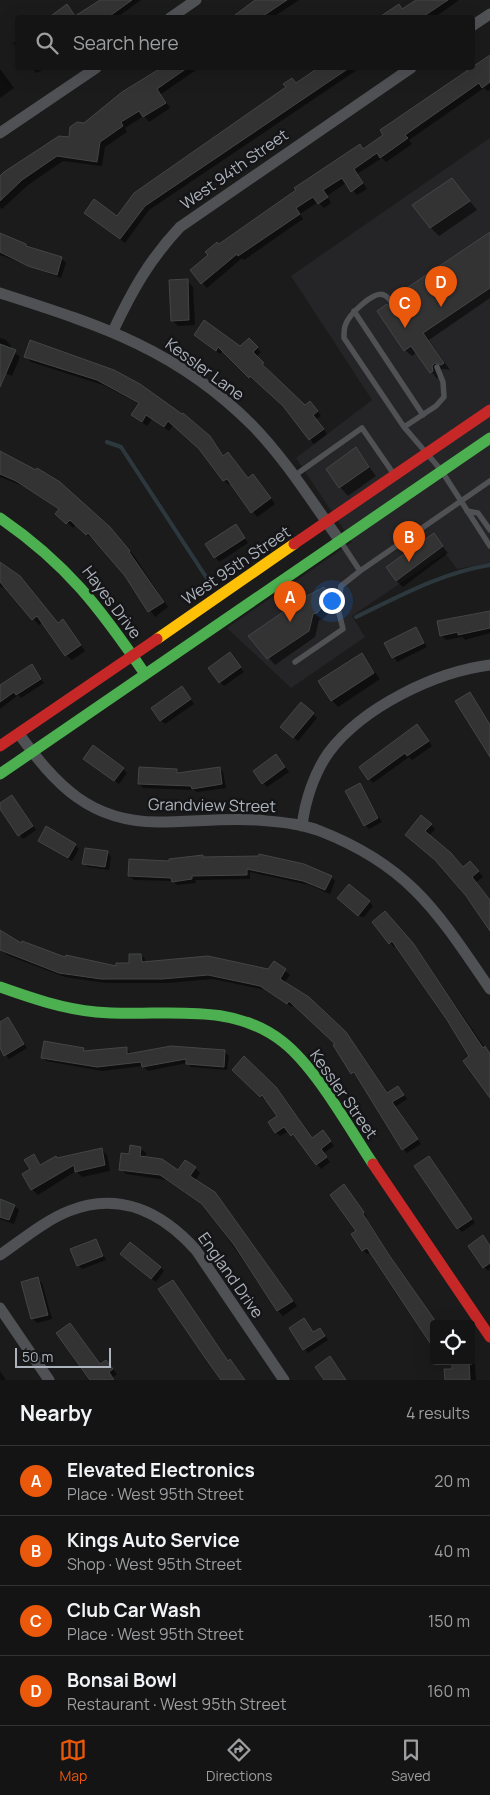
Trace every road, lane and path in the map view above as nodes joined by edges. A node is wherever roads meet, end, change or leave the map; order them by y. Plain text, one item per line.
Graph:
1 (196, 0) edge
2 (490, 14) edge
3 (174, 15) edge
4 (475, 24) edge
5 (93, 70) edge
6 (408, 70) edge
7 (0, 133) edge
8 (0, 293) edge
9 (395, 307) dead end
10 (354, 311) junction
11 (113, 331) junction
12 (437, 367) dead end
13 (490, 410) edge
14 (423, 415) junction
15 (404, 427) junction
16 (490, 438) edge
17 (427, 454) junction
18 (441, 470) junction
19 (395, 475) junction
20 (294, 476) junction
21 (490, 481) edge
22 (461, 501) junction
23 (467, 511) junction
24 (0, 518) edge
25 (327, 522) junction
26 (490, 530) edge
27 (340, 541) junction
28 (490, 546) edge
29 (360, 571) junction
30 (132, 655) junction
31 (295, 662) dead end
32 (490, 665) edge
33 (145, 674) junction
34 (19, 734) junction
35 (0, 746) edge
36 (32, 752) junction
37 (0, 774) edge
38 (302, 826) junction
39 (0, 987) edge
40 (490, 989) edge
41 (0, 1255) edge
42 (0, 1308) edge
43 (490, 1337) edge
44 (49, 1380) edge
45 (284, 1380) edge

1 - 3 street
2 - 4 street
5 - 7 street
6 - 11 street, West 94th Street
8 - 11 street, Kessler Lane
9 - 10 lane
10 - 14 lane
10 - 15 lane
11 - 20 street, Kessler Lane
12 - 14 lane
13 - 17 main road, West 95th Street
14 - 15 lane
15 - 17 lane
16 - 18 main road
17 - 18 lane
17 - 19 main road, West 95th Street
18 - 22 lane
18 - 27 main road
19 - 20 lane
19 - 25 main road, West 95th Street
20 - 25 street, Kessler Lane
21 - 22 lane
22 - 23 lane
22 - 29 lane
23 - 26 lane
23 - 28 lane
24 - 30 main road, Hayes Drive
25 - 27 street, Kessler Lane
25 - 30 main road, West 95th Street
27 - 29 lane
27 - 33 main road
29 - 31 lane
30 - 33 main road, Hayes Drive
30 - 34 main road, West 95th Street
32 - 38 street
33 - 36 main road
34 - 35 main road, West 95th Street
34 - 36 street, Grandview Street
36 - 37 main road
36 - 38 street, Grandview Street
38 - 40 street, Grandview Street
39 - 43 main road, Kessler Street
41 - 45 street, England Drive
42 - 44 street

